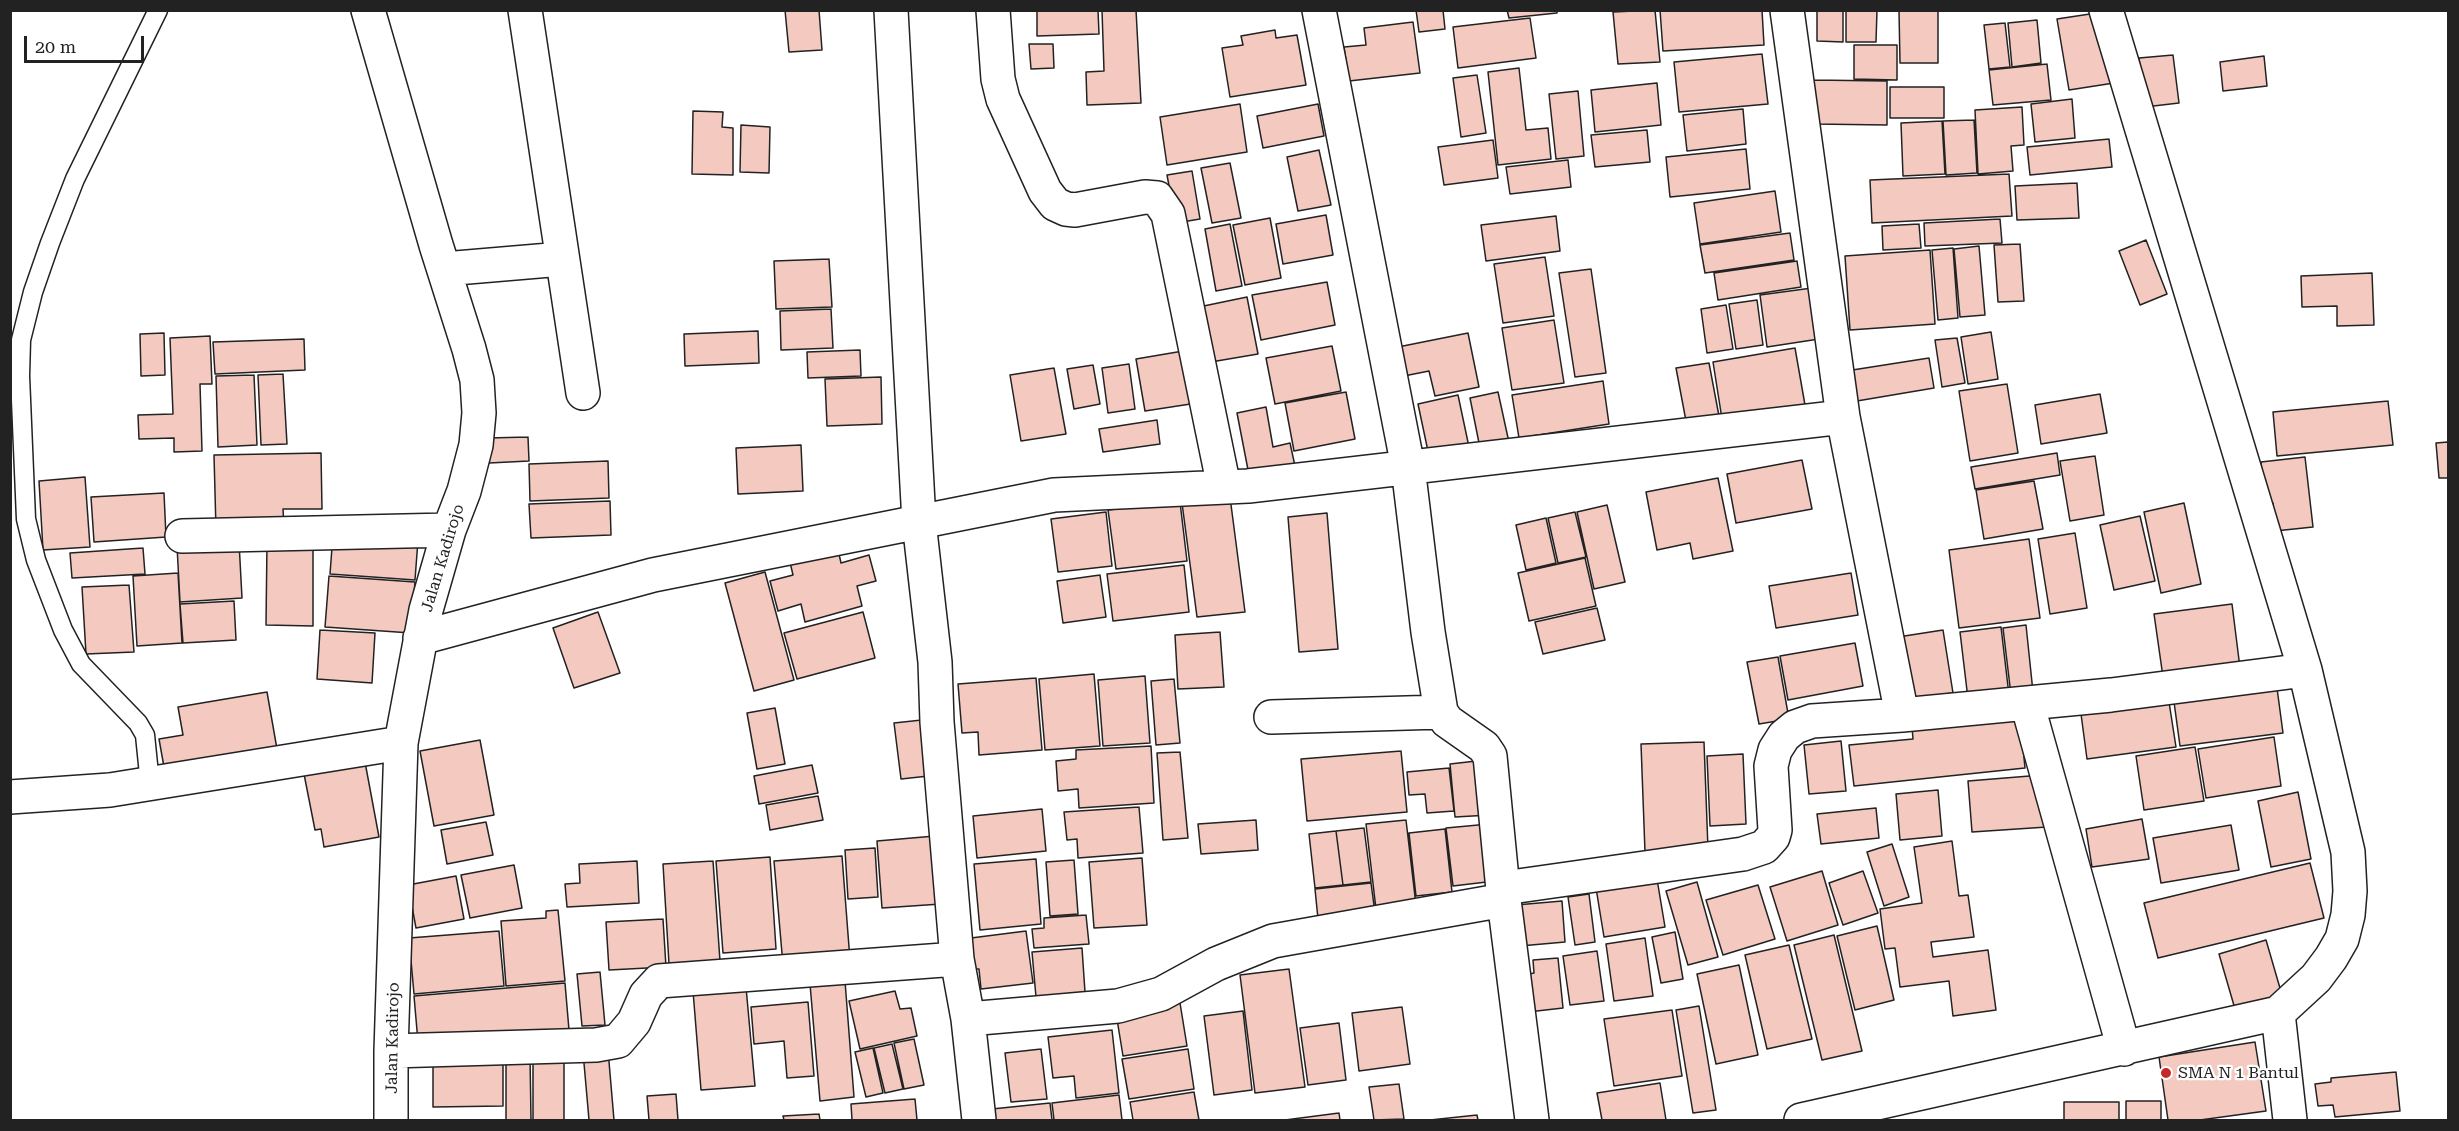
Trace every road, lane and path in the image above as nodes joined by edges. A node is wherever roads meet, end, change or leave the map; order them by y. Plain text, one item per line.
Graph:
1 (158, 10) edge
2 (368, 10) edge
3 (525, 10) edge
4 (891, 10) edge
5 (993, 10) edge
6 (1319, 10) edge
7 (1787, 10) edge
8 (2106, 10) edge
9 (562, 259) junction
10 (444, 269) junction
11 (583, 393) dead end
12 (1844, 417) junction
13 (1408, 467) junction
14 (1224, 487) junction
15 (919, 522) junction
16 (449, 530) junction
17 (182, 536) dead end
18 (420, 638) junction
19 (2304, 670) junction
20 (2027, 704) junction
21 (1441, 712) junction
22 (1902, 715) junction
23 (1271, 717) dead end
24 (401, 743) junction
25 (150, 784) junction
26 (10, 797) edge
27 (1504, 894) junction
28 (957, 959) junction
29 (2278, 1012) junction
30 (968, 1019) junction
31 (2124, 1049) junction
32 (391, 1051) junction
33 (391, 1120) edge
34 (979, 1120) edge
35 (1532, 1120) edge
36 (1802, 1120) edge
37 (2290, 1120) edge

1 - 25 lane
2 - 10 street, Jalan Kadirojo
3 - 9 street
4 - 15 street
5 - 14 street
6 - 13 street
7 - 12 street
8 - 19 street
9 - 10 street
9 - 11 street
10 - 16 street, Jalan Kadirojo
12 - 13 street
12 - 22 street
13 - 14 street
13 - 21 street
14 - 15 street
15 - 18 street
15 - 28 street
16 - 17 street
16 - 18 street, Jalan Kadirojo
18 - 24 street, Jalan Kadirojo
19 - 20 street
19 - 29 street
20 - 22 street
20 - 31 street
21 - 23 street
21 - 27 street
22 - 27 street
24 - 25 street
24 - 32 street, Jalan Kadirojo
25 - 26 street
27 - 30 street
27 - 35 street
28 - 30 street
28 - 32 street
29 - 31 street
29 - 37 street
30 - 34 street
31 - 36 street
32 - 33 street, Jalan Kadirojo

